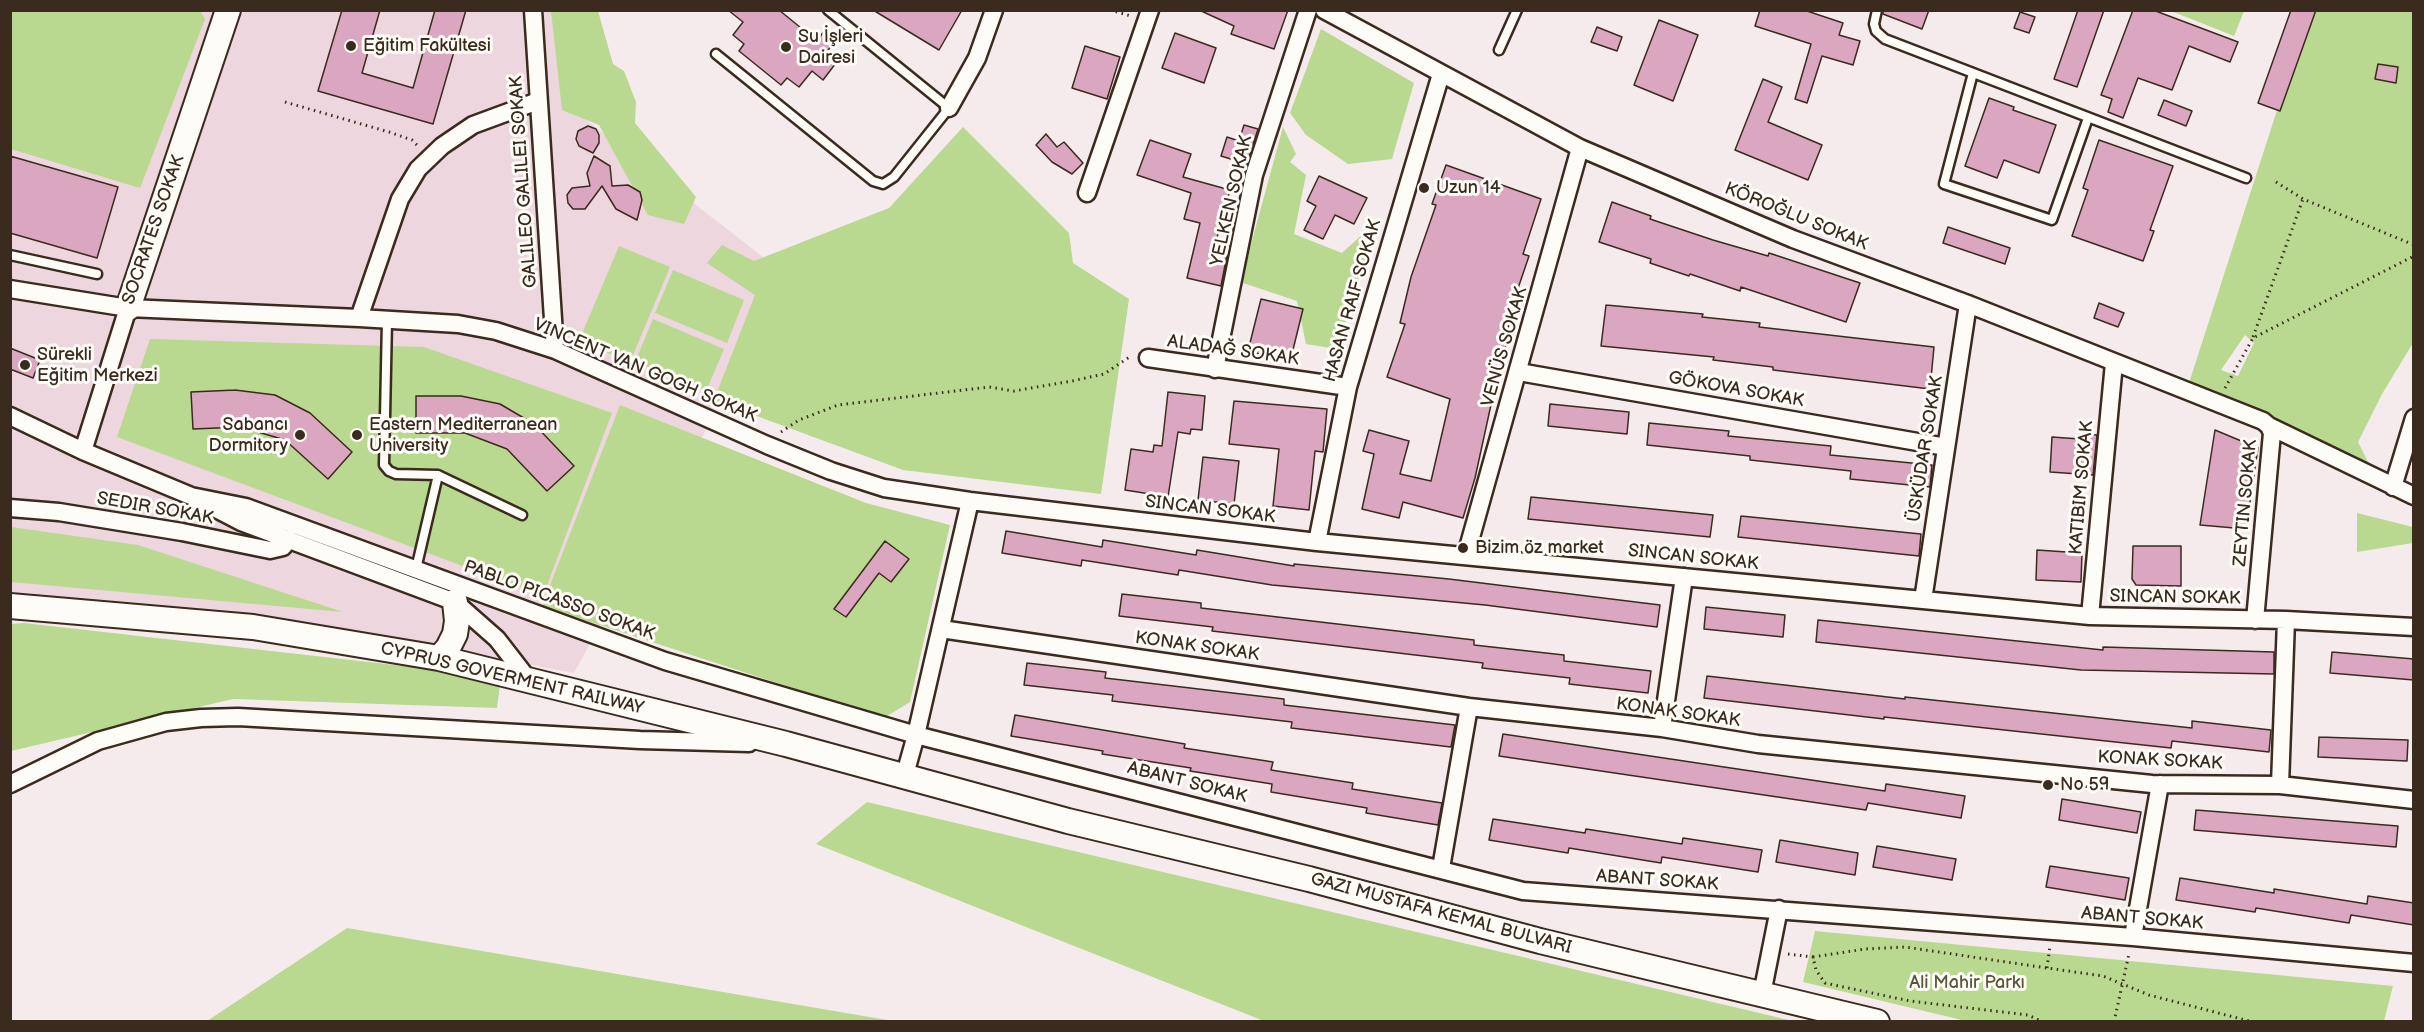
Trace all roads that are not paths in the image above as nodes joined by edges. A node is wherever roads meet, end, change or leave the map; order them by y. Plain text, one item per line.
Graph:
1 (228, 10) edge
2 (532, 10) edge
3 (828, 10) edge
4 (994, 10) edge
5 (1150, 10) edge
6 (1308, 10) edge
7 (1324, 10) edge
8 (1517, 10) edge
9 (1877, 10) edge
10 (1499, 50) dead end
11 (716, 54) dead end
12 (1973, 73) junction
13 (1441, 74) junction
14 (538, 101) junction
15 (949, 108) junction
16 (2088, 117) junction
17 (1580, 148) junction
18 (2246, 178) dead end
19 (1086, 193) dead end
20 (10, 255) edge
21 (97, 274) dead end
22 (10, 289) edge
23 (1968, 304) junction
24 (128, 308) junction
25 (359, 318) junction
26 (387, 320) junction
27 (555, 350) junction
28 (1141, 356) road end
29 (2114, 363) junction
30 (1215, 369) junction
31 (1519, 372) junction
32 (1348, 387) junction
33 (10, 416) edge
34 (2414, 418) edge
35 (2269, 426) junction
36 (1946, 447) junction
37 (83, 451) junction
38 (438, 475) junction
39 (2393, 487) junction
40 (191, 496) junction
41 (2414, 496) edge
42 (970, 501) junction
43 (10, 508) edge
44 (522, 515) dead end
45 (288, 539) junction
46 (1317, 542) junction
47 (1466, 555) junction
48 (416, 569) junction
49 (1684, 578) junction
50 (1923, 600) junction
51 (455, 602) junction
52 (10, 606) edge
53 (2090, 616) junction
54 (2255, 620) junction
55 (2286, 620) junction
56 (2414, 627) edge
57 (941, 629) junction
58 (438, 658) junction
59 (528, 679) junction
60 (1469, 706) junction
61 (1662, 728) junction
62 (916, 735) junction
63 (786, 744) junction
64 (904, 778) junction
65 (10, 784) edge
66 (2160, 784) junction
67 (2280, 785) junction
68 (2414, 800) edge
69 (1441, 868) junction
70 (1779, 909) junction
71 (2133, 937) junction
72 (2414, 963) edge
73 (1762, 994) junction
74 (1878, 1022) edge

1 - 24 main road, SOCRATES SOKAK
2 - 14 street, GALILEO GALILEI SOKAK
3 - 15 lane
4 - 15 street
5 - 19 street
6 - 30 street, YELKEN SOKAK
7 - 13 street, KÖROĞLU SOKAK
8 - 10 lane
9 - 12 lane
11 - 15 lane
12 - 16 lane
12 - 16 lane
13 - 17 street, KÖROĞLU SOKAK
13 - 32 street, HASAN RAIF SOKAK
14 - 25 street
14 - 27 street, GALILEO GALILEI SOKAK
16 - 18 lane
17 - 23 street, KÖROĞLU SOKAK
17 - 31 street, VENÜS SOKAK
20 - 21 lane
22 - 24 street, VINCENT VAN GOGH SOKAK
23 - 29 street, KÖROĞLU SOKAK
23 - 36 street, ÜSKÜDAR SOKAK
24 - 25 street, VINCENT VAN GOGH SOKAK
24 - 37 street, SOCRATES SOKAK
25 - 26 street, VINCENT VAN GOGH SOKAK
26 - 27 street, VINCENT VAN GOGH SOKAK
26 - 38 lane
27 - 42 street, VINCENT VAN GOGH SOKAK
28 - 30 street, ALADAĞ SOKAK
29 - 35 street, KÖROĞLU SOKAK
29 - 53 street, KATIBIM SOKAK
30 - 32 street, ALADAĞ SOKAK
31 - 36 street, GÖKOVA SOKAK
31 - 47 street, VENÜS SOKAK
32 - 46 street, HASAN RAIF SOKAK
33 - 37 street, PABLO PICASSO SOKAK
34 - 39 street
35 - 39 street, KÖROĞLU SOKAK
35 - 54 street, ZEYTIN SOKAK
36 - 50 street, ÜSKÜDAR SOKAK
37 - 40 street, PABLO PICASSO SOKAK
38 - 44 lane
38 - 48 lane
39 - 41 street, KÖROĞLU SOKAK
40 - 45 street, PABLO PICASSO SOKAK
40 - 48 street, PABLO PICASSO SOKAK
42 - 46 street, SINCAN SOKAK
42 - 57 street
43 - 45 street, SEDIR SOKAK
45 - 51 street, PABLO PICASSO SOKAK
46 - 47 street, SINCAN SOKAK
47 - 49 street, SINCAN SOKAK
48 - 62 street, PABLO PICASSO SOKAK
49 - 50 street, SINCAN SOKAK
49 - 61 street
50 - 53 street, SINCAN SOKAK
51 - 58 main road
51 - 59 street, PABLO PICASSO SOKAK
52 - 58 main road, CYPRUS GOVERMENT RAILWAY
53 - 54 street, SINCAN SOKAK
54 - 55 street, SINCAN SOKAK
55 - 56 street, SINCAN SOKAK
55 - 67 street
57 - 60 street, KONAK SOKAK
57 - 62 street
58 - 59 main road, CYPRUS GOVERMENT RAILWAY
59 - 63 main road, CYPRUS GOVERMENT RAILWAY
60 - 61 street, KONAK SOKAK
60 - 69 street
61 - 66 street, KONAK SOKAK
62 - 64 street
62 - 69 street, ABANT SOKAK
63 - 64 main road, CYPRUS GOVERMENT RAILWAY
63 - 65 street
64 - 73 main road, CYPRUS GOVERMENT RAILWAY
66 - 67 street, KONAK SOKAK
66 - 71 street
67 - 68 street, KONAK SOKAK
69 - 70 street, ABANT SOKAK
70 - 71 street, ABANT SOKAK
70 - 73 street
71 - 72 street, ABANT SOKAK
73 - 74 main road, CYPRUS GOVERMENT RAILWAY

